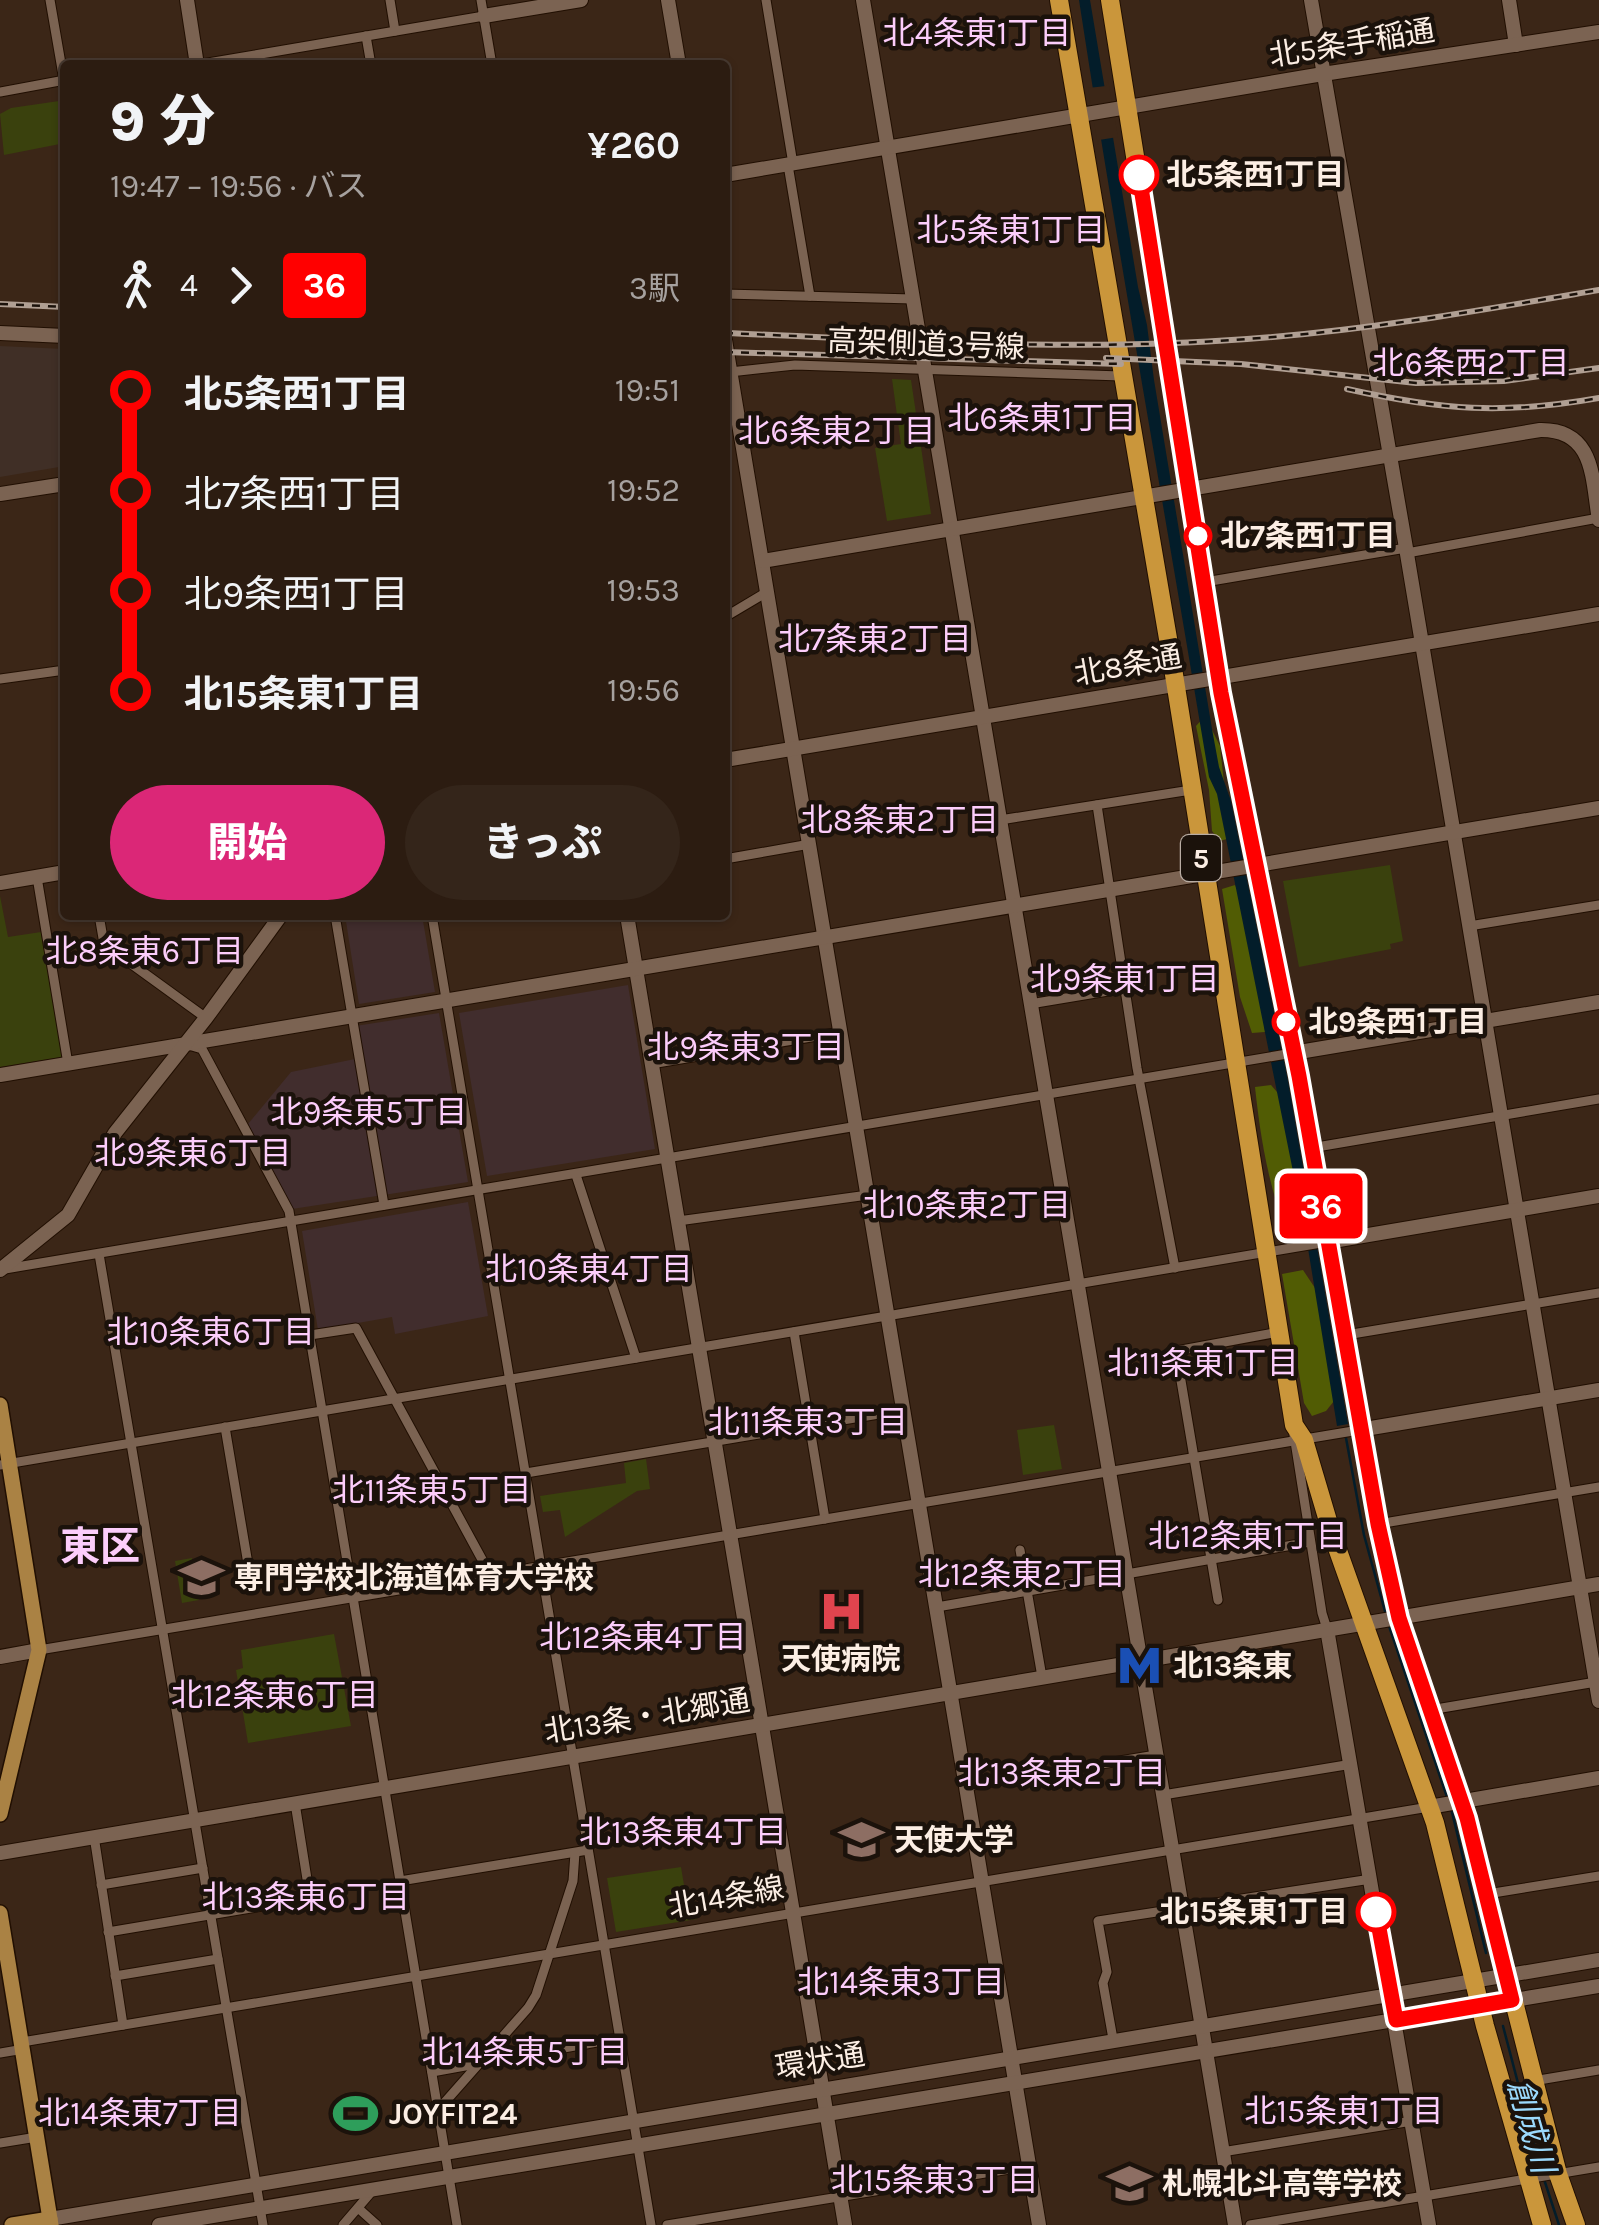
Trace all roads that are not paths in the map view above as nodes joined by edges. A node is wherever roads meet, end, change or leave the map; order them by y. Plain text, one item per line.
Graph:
1 (50, 0) edge
2 (187, 0) edge
3 (390, 0) edge
4 (481, 0) edge
5 (575, 0) edge
6 (668, 0) edge
7 (766, 0) edge
8 (863, 0) edge
9 (1060, 0) edge
10 (1110, 0) edge
11 (1311, 0) edge
12 (1509, 0) edge
13 (484, 16) junction
14 (395, 31) junction
15 (1599, 32) edge
16 (366, 36) junction
17 (1516, 45) junction
18 (60, 60) edge
19 (195, 60) edge
20 (225, 60) edge
21 (369, 60) edge
22 (491, 60) edge
23 (678, 60) edge
24 (1323, 74) junction
25 (60, 81) edge
26 (0, 92) edge
27 (1121, 109) junction
28 (1085, 115) junction
29 (887, 149) junction
30 (791, 165) junction
31 (730, 175) edge
32 (730, 294) edge
33 (810, 296) junction
34 (913, 299) junction
35 (0, 334) edge
36 (60, 336) edge
37 (925, 368) junction
38 (730, 372) edge
39 (1122, 376) junction
40 (730, 383) edge
41 (1388, 455) junction
42 (60, 485) edge
43 (1184, 490) junction
44 (0, 494) edge
45 (1150, 495) junction
46 (1599, 519) edge
47 (951, 529) junction
48 (1407, 550) junction
49 (762, 561) junction
50 (1206, 582) junction
51 (768, 592) junction
52 (730, 614) edge
53 (1599, 614) edge
54 (1422, 644) junction
55 (60, 671) edge
56 (0, 679) edge
57 (1213, 679) junction
58 (1183, 684) junction
59 (982, 718) junction
60 (794, 748) junction
61 (730, 759) edge
62 (1191, 790) junction
63 (1097, 805) junction
64 (1599, 808) edge
65 (1000, 820) junction
66 (1454, 832) junction
67 (810, 844) junction
68 (730, 858) edge
69 (1244, 867) junction
70 (60, 873) edge
71 (1204, 874) junction
72 (37, 877) junction
73 (0, 882) edge
74 (1110, 890) junction
75 (1599, 905) edge
76 (1014, 906) junction
77 (100, 920) edge
78 (277, 920) edge
79 (336, 920) edge
80 (433, 920) edge
81 (628, 920) edge
82 (1470, 926) junction
83 (825, 937) junction
84 (636, 969) junction
85 (1126, 988) junction
86 (446, 1000) junction
87 (1599, 1002) edge
88 (1030, 1004) junction
89 (352, 1016) junction
90 (206, 1018) junction
91 (1486, 1021) junction
92 (841, 1032) junction
93 (186, 1044) junction
94 (155, 1049) junction
95 (1281, 1054) junction
96 (1234, 1061) junction
97 (68, 1064) junction
98 (651, 1064) junction
99 (166, 1067) junction
100 (0, 1076) edge
101 (1140, 1077) junction
102 (1046, 1094) junction
103 (1599, 1099) edge
104 (1501, 1115) junction
105 (857, 1128) junction
106 (1311, 1148) junction
107 (667, 1159) junction
108 (576, 1175) junction
109 (478, 1191) junction
110 (868, 1195) junction
111 (1599, 1196) edge
112 (384, 1205) junction
113 (1517, 1210) junction
114 (290, 1221) junction
115 (678, 1221) junction
116 (1316, 1243) junction
117 (1267, 1252) junction
118 (99, 1254) junction
119 (1174, 1268) junction
120 (1, 1270) edge
121 (1078, 1284) junction
122 (1599, 1293) edge
123 (1532, 1304) junction
124 (888, 1316) junction
125 (794, 1332) junction
126 (1280, 1332) junction
127 (310, 1334) junction
128 (1343, 1336) junction
129 (699, 1346) junction
130 (636, 1358) junction
131 (510, 1379) junction
132 (1599, 1390) edge
133 (394, 1397) junction
134 (1548, 1398) junction
135 (0, 1406) edge
136 (321, 1410) junction
137 (903, 1410) junction
138 (225, 1426) junction
139 (809, 1426) junction
140 (1355, 1431) junction
141 (1297, 1435) junction
142 (715, 1441) junction
143 (132, 1442) junction
144 (1193, 1458) junction
145 (4, 1464) edge
146 (1108, 1472) junction
147 (526, 1473) junction
148 (1599, 1487) edge
149 (1564, 1493) junction
150 (919, 1504) junction
151 (825, 1520) junction
152 (1378, 1524) junction
153 (730, 1535) junction
154 (1310, 1542) junction
155 (1020, 1550) dead end
156 (1210, 1560) junction
157 (248, 1564) dead end
158 (542, 1568) junction
159 (1126, 1574) junction
160 (491, 1576) junction
161 (1599, 1584) edge
162 (1580, 1588) junction
163 (1027, 1591) junction
164 (353, 1598) junction
165 (1218, 1600) dead end
166 (937, 1607) junction
167 (1383, 1621) junction
168 (163, 1630) junction
169 (1328, 1630) junction
170 (39, 1650) junction
171 (0, 1657) edge
172 (1141, 1661) junction
173 (1042, 1678) junction
174 (1598, 1682) edge
175 (952, 1692) junction
176 (1599, 1701) edge
177 (1430, 1710) junction
178 (762, 1724) junction
179 (1156, 1755) junction
180 (573, 1756) junction
181 (1352, 1764) junction
182 (1599, 1778) edge
183 (967, 1786) junction
184 (383, 1788) junction
185 (1163, 1796) junction
186 (295, 1803) junction
187 (1446, 1804) junction
188 (0, 1814) edge
189 (1360, 1818) junction
190 (194, 1820) junction
191 (94, 1836) junction
192 (588, 1850) junction
193 (1172, 1850) junction
194 (0, 1852) edge
195 (575, 1853) junction
196 (203, 1868) junction
197 (1599, 1876) edge
198 (1371, 1879) junction
199 (400, 1881) junction
200 (982, 1882) junction
201 (102, 1885) junction
202 (1487, 1894) junction
203 (1182, 1908) junction
204 (0, 1913) edge
205 (794, 1913) junction
206 (211, 1914) junction
207 (108, 1932) junction
208 (604, 1945) junction
209 (550, 1954) junction
210 (218, 1959) junction
211 (1599, 1960) edge
212 (115, 1976) junction
213 (416, 1976) junction
214 (1506, 1976) junction
215 (1474, 1981) junction
216 (1599, 1986) edge
217 (1391, 1995) junction
218 (1512, 2000) junction
219 (1480, 2006) junction
220 (226, 2008) junction
221 (1396, 2020) junction
222 (123, 2025) junction
223 (1201, 2025) junction
224 (619, 2038) junction
225 (1113, 2039) junction
226 (23, 2046) junction
227 (1206, 2052) junction
228 (0, 2053) edge
229 (1012, 2057) junction
230 (480, 2064) junction
231 (1599, 2070) edge
232 (432, 2072) junction
233 (1534, 2080) junction
234 (1016, 2082) junction
235 (821, 2089) junction
236 (438, 2110) junction
237 (826, 2114) junction
238 (634, 2120) junction
239 (1412, 2121) junction
240 (37, 2137) junction
241 (0, 2143) edge
242 (637, 2146) junction
243 (445, 2152) junction
244 (1222, 2152) junction
245 (1029, 2166) junction
246 (1599, 2167) edge
247 (1554, 2174) junction
248 (448, 2176) junction
249 (1530, 2178) junction
250 (256, 2184) junction
251 (373, 2190) junction
252 (1424, 2196) junction
253 (840, 2198) junction
254 (358, 2208) junction
255 (260, 2209) junction
256 (50, 2222) edge
257 (12, 2225) edge
258 (159, 2225) edge
259 (263, 2225) edge
260 (343, 2225) edge
261 (377, 2225) edge
262 (457, 2225) edge
263 (651, 2225) edge
264 (667, 2225) edge
265 (845, 2225) edge
266 (1039, 2225) edge
267 (1234, 2225) edge
268 (1250, 2225) edge
269 (1429, 2225) edge
270 (1542, 2225) edge
271 (1576, 2225) edge

1 - 18 street
2 - 19 street
3 - 14 street
4 - 13 street
5 - 13 street
6 - 23 street
7 - 30 street
8 - 29 street
9 - 28 highway, 5
10 - 27 highway, 5
11 - 24 street
12 - 17 street
13 - 14 street
13 - 22 street
14 - 16 street
15 - 17 street, 北5条手稲通
16 - 20 street
16 - 21 street
17 - 24 street, 北5条手稲通
24 - 27 street, 北5条手稲通
24 - 41 street
25 - 26 street
27 - 28 street, 北5条手稲通
27 - 43 highway, 5
28 - 29 street
28 - 39 highway, 5
29 - 30 street
29 - 34 street
30 - 31 street
30 - 33 street
32 - 33 street
33 - 34 street
34 - 37 street
35 - 36 street
37 - 38 street, 高架側道3号線
37 - 39 street, 高架側道3号線
37 - 47 street
39 - 45 highway, 5
40 - 49 street
41 - 43 street
41 - 46 street
41 - 48 street
42 - 44 street
43 - 45 street
43 - 50 highway, 5
45 - 47 street
45 - 58 highway, 5
46 - 48 street
47 - 49 street
47 - 59 street
48 - 50 street
48 - 54 street
49 - 51 street
50 - 57 highway, 5
51 - 52 street
51 - 60 street
53 - 54 street, 北8条通
54 - 57 street, 北8条通
54 - 66 street
55 - 56 street
57 - 58 street, 北8条通
57 - 69 highway, 5
58 - 59 street, 北8条通
58 - 62 highway, 5
59 - 60 street, 北8条通
59 - 65 street
60 - 61 street, 北8条通
60 - 67 street
62 - 63 street
62 - 71 highway, 5
63 - 65 street
63 - 74 street
64 - 66 street
65 - 76 street
66 - 69 street
66 - 82 street
67 - 68 street
67 - 83 street
69 - 71 street
69 - 95 highway, 5
70 - 72 street
71 - 74 street
71 - 96 highway, 5
72 - 73 street
72 - 97 street
74 - 76 street
74 - 85 street
75 - 82 street
76 - 83 street
76 - 88 street
77 - 90 street
78 - 90 street
79 - 89 street
80 - 86 street
81 - 84 street
82 - 91 street
83 - 84 street
83 - 92 street
84 - 86 street
84 - 98 street
85 - 88 street
85 - 101 street
86 - 89 street
86 - 109 street
87 - 91 street
88 - 102 street
89 - 93 street
89 - 112 street
90 - 93 street
91 - 95 street
91 - 104 street
92 - 98 street
92 - 105 street
93 - 94 street
93 - 99 street
93 - 114 street
94 - 97 street
94 - 99 street
95 - 96 street
95 - 106 highway, 5
96 - 101 street
96 - 117 highway, 5
97 - 100 street
98 - 107 street
99 - 120 street
101 - 102 street
101 - 119 street
102 - 105 street
102 - 121 street
103 - 104 street
104 - 106 street
104 - 113 street
105 - 107 street
105 - 110 street
106 - 116 highway, 5
107 - 108 street
107 - 115 street
108 - 109 street
108 - 130 street
109 - 112 street
109 - 131 street
110 - 115 street
110 - 124 street
111 - 113 street
112 - 114 street
113 - 116 street
113 - 123 street
114 - 118 street
114 - 127 street
115 - 129 street
116 - 117 street
116 - 128 highway, 5
117 - 119 street
117 - 126 highway, 5
118 - 120 street
118 - 143 street
119 - 121 street
121 - 124 street
121 - 146 street
122 - 123 street
123 - 128 street
123 - 134 street
124 - 125 street
124 - 137 street
125 - 129 street
125 - 139 street
126 - 141 highway, 5
126 - 144 street
127 - 133 street
127 - 136 street
128 - 140 highway, 5
129 - 130 street
129 - 142 street
130 - 131 street
131 - 133 street
131 - 147 street
132 - 134 street
133 - 136 street
133 - 160 street
134 - 140 street
134 - 149 street
135 - 145 main road
136 - 138 street
136 - 164 street
137 - 139 street
137 - 150 street
138 - 143 street
138 - 157 street
139 - 142 street
139 - 151 street
140 - 141 street
140 - 152 highway, 5
141 - 144 street
141 - 154 street
141 - 167 highway, 5
142 - 147 street
142 - 153 street
143 - 145 street
143 - 168 street
144 - 146 street
144 - 156 street
145 - 170 main road
146 - 150 street
146 - 159 street
147 - 158 street
148 - 149 street
149 - 152 street
149 - 162 street
150 - 151 street
150 - 166 street
151 - 153 street
152 - 167 highway, 5
153 - 158 street
153 - 178 street
154 - 156 street
154 - 169 street
155 - 163 street
156 - 159 street
156 - 165 street
158 - 160 street
158 - 180 street
159 - 163 street
159 - 172 street
160 - 164 street
161 - 162 street, 北13条・北郷通
162 - 167 street, 北13条・北郷通
162 - 174 street
163 - 166 street
163 - 173 street
164 - 168 street
164 - 184 street
166 - 175 street
167 - 169 street, 北13条・北郷通
167 - 177 highway, 5
167 - 187 highway, 5
168 - 170 street
168 - 190 street
169 - 172 street, 北13条・北郷通
169 - 181 street
170 - 171 street
170 - 188 main road
172 - 173 street, 北13条・北郷通
172 - 179 street
173 - 175 street, 北13条・北郷通
174 - 176 street
174 - 177 street
175 - 178 street, 北13条・北郷通
175 - 183 street
177 - 187 highway, 5
178 - 180 street, 北13条・北郷通
178 - 205 street
179 - 183 street
179 - 185 street
180 - 184 street, 北13条・北郷通
180 - 192 street
181 - 185 street
181 - 189 street
182 - 187 street, 北14条線
183 - 200 street
184 - 186 street, 北13条・北郷通
184 - 199 street
185 - 193 street
186 - 190 street, 北13条・北郷通
186 - 206 street
187 - 189 street, 北14条線
187 - 202 highway, 5
187 - 215 highway, 5
189 - 193 street, 北14条線
189 - 198 street
190 - 191 street, 北13条・北郷通
190 - 196 street
191 - 194 street, 北13条・北郷通
191 - 201 street
192 - 195 street
192 - 208 street
193 - 200 street, 北14条線
193 - 203 street
195 - 199 street
195 - 209 street
196 - 201 street
196 - 206 street
197 - 202 street
198 - 203 street
198 - 217 street
199 - 213 street
200 - 205 street, 北14条線
200 - 229 street
201 - 207 street
202 - 214 highway, 5
203 - 223 street
203 - 225 street
204 - 226 main road
205 - 208 street, 北14条線
205 - 235 street
206 - 207 street
206 - 210 street
207 - 212 street
208 - 209 street, 北14条線
208 - 224 street
209 - 213 street, 北14条線
209 - 230 street
210 - 212 street
210 - 220 street
211 - 214 street, 環状通
212 - 222 street
213 - 220 street, 北14条線
213 - 232 street
214 - 215 street, 環状通
214 - 218 highway, 5
215 - 217 street, 環状通
215 - 219 highway, 5
216 - 218 street, 環状通
217 - 221 street
217 - 223 street, 環状通
218 - 219 street, 環状通
218 - 233 highway, 5
219 - 221 street, 環状通
219 - 249 highway, 5
220 - 222 street, 北14条線
220 - 250 street
221 - 227 street, 環状通
221 - 239 street
222 - 226 street, 北14条線
223 - 225 street, 環状通
223 - 227 street
224 - 230 street
224 - 238 street
225 - 229 street, 環状通
226 - 228 street, 北14条線
226 - 240 main road
227 - 234 street, 環状通
227 - 244 street
229 - 234 street
229 - 235 street, 環状通
230 - 232 street
230 - 236 street
231 - 233 street
232 - 236 street
233 - 247 highway, 5
234 - 237 street, 環状通
234 - 245 street
235 - 237 street
235 - 238 street, 環状通
236 - 243 street
237 - 242 street, 環状通
237 - 253 street
238 - 242 street
238 - 243 street, 環状通
239 - 244 street
239 - 252 street
240 - 241 street
240 - 256 main road
242 - 248 street, 環状通
242 - 263 street
243 - 248 street
243 - 250 street, 環状通
244 - 267 street
245 - 253 street
245 - 266 street
246 - 247 street
247 - 249 street
247 - 271 highway, 5
248 - 251 street, 環状通
248 - 262 street
249 - 252 street
249 - 270 highway, 5
250 - 255 street
250 - 256 street, 環状通
251 - 254 street
251 - 255 street, 環状通
252 - 268 street
252 - 269 street
253 - 264 street
253 - 265 street
254 - 260 street
254 - 261 street
255 - 258 street, 環状通
255 - 259 street
256 - 257 main road

